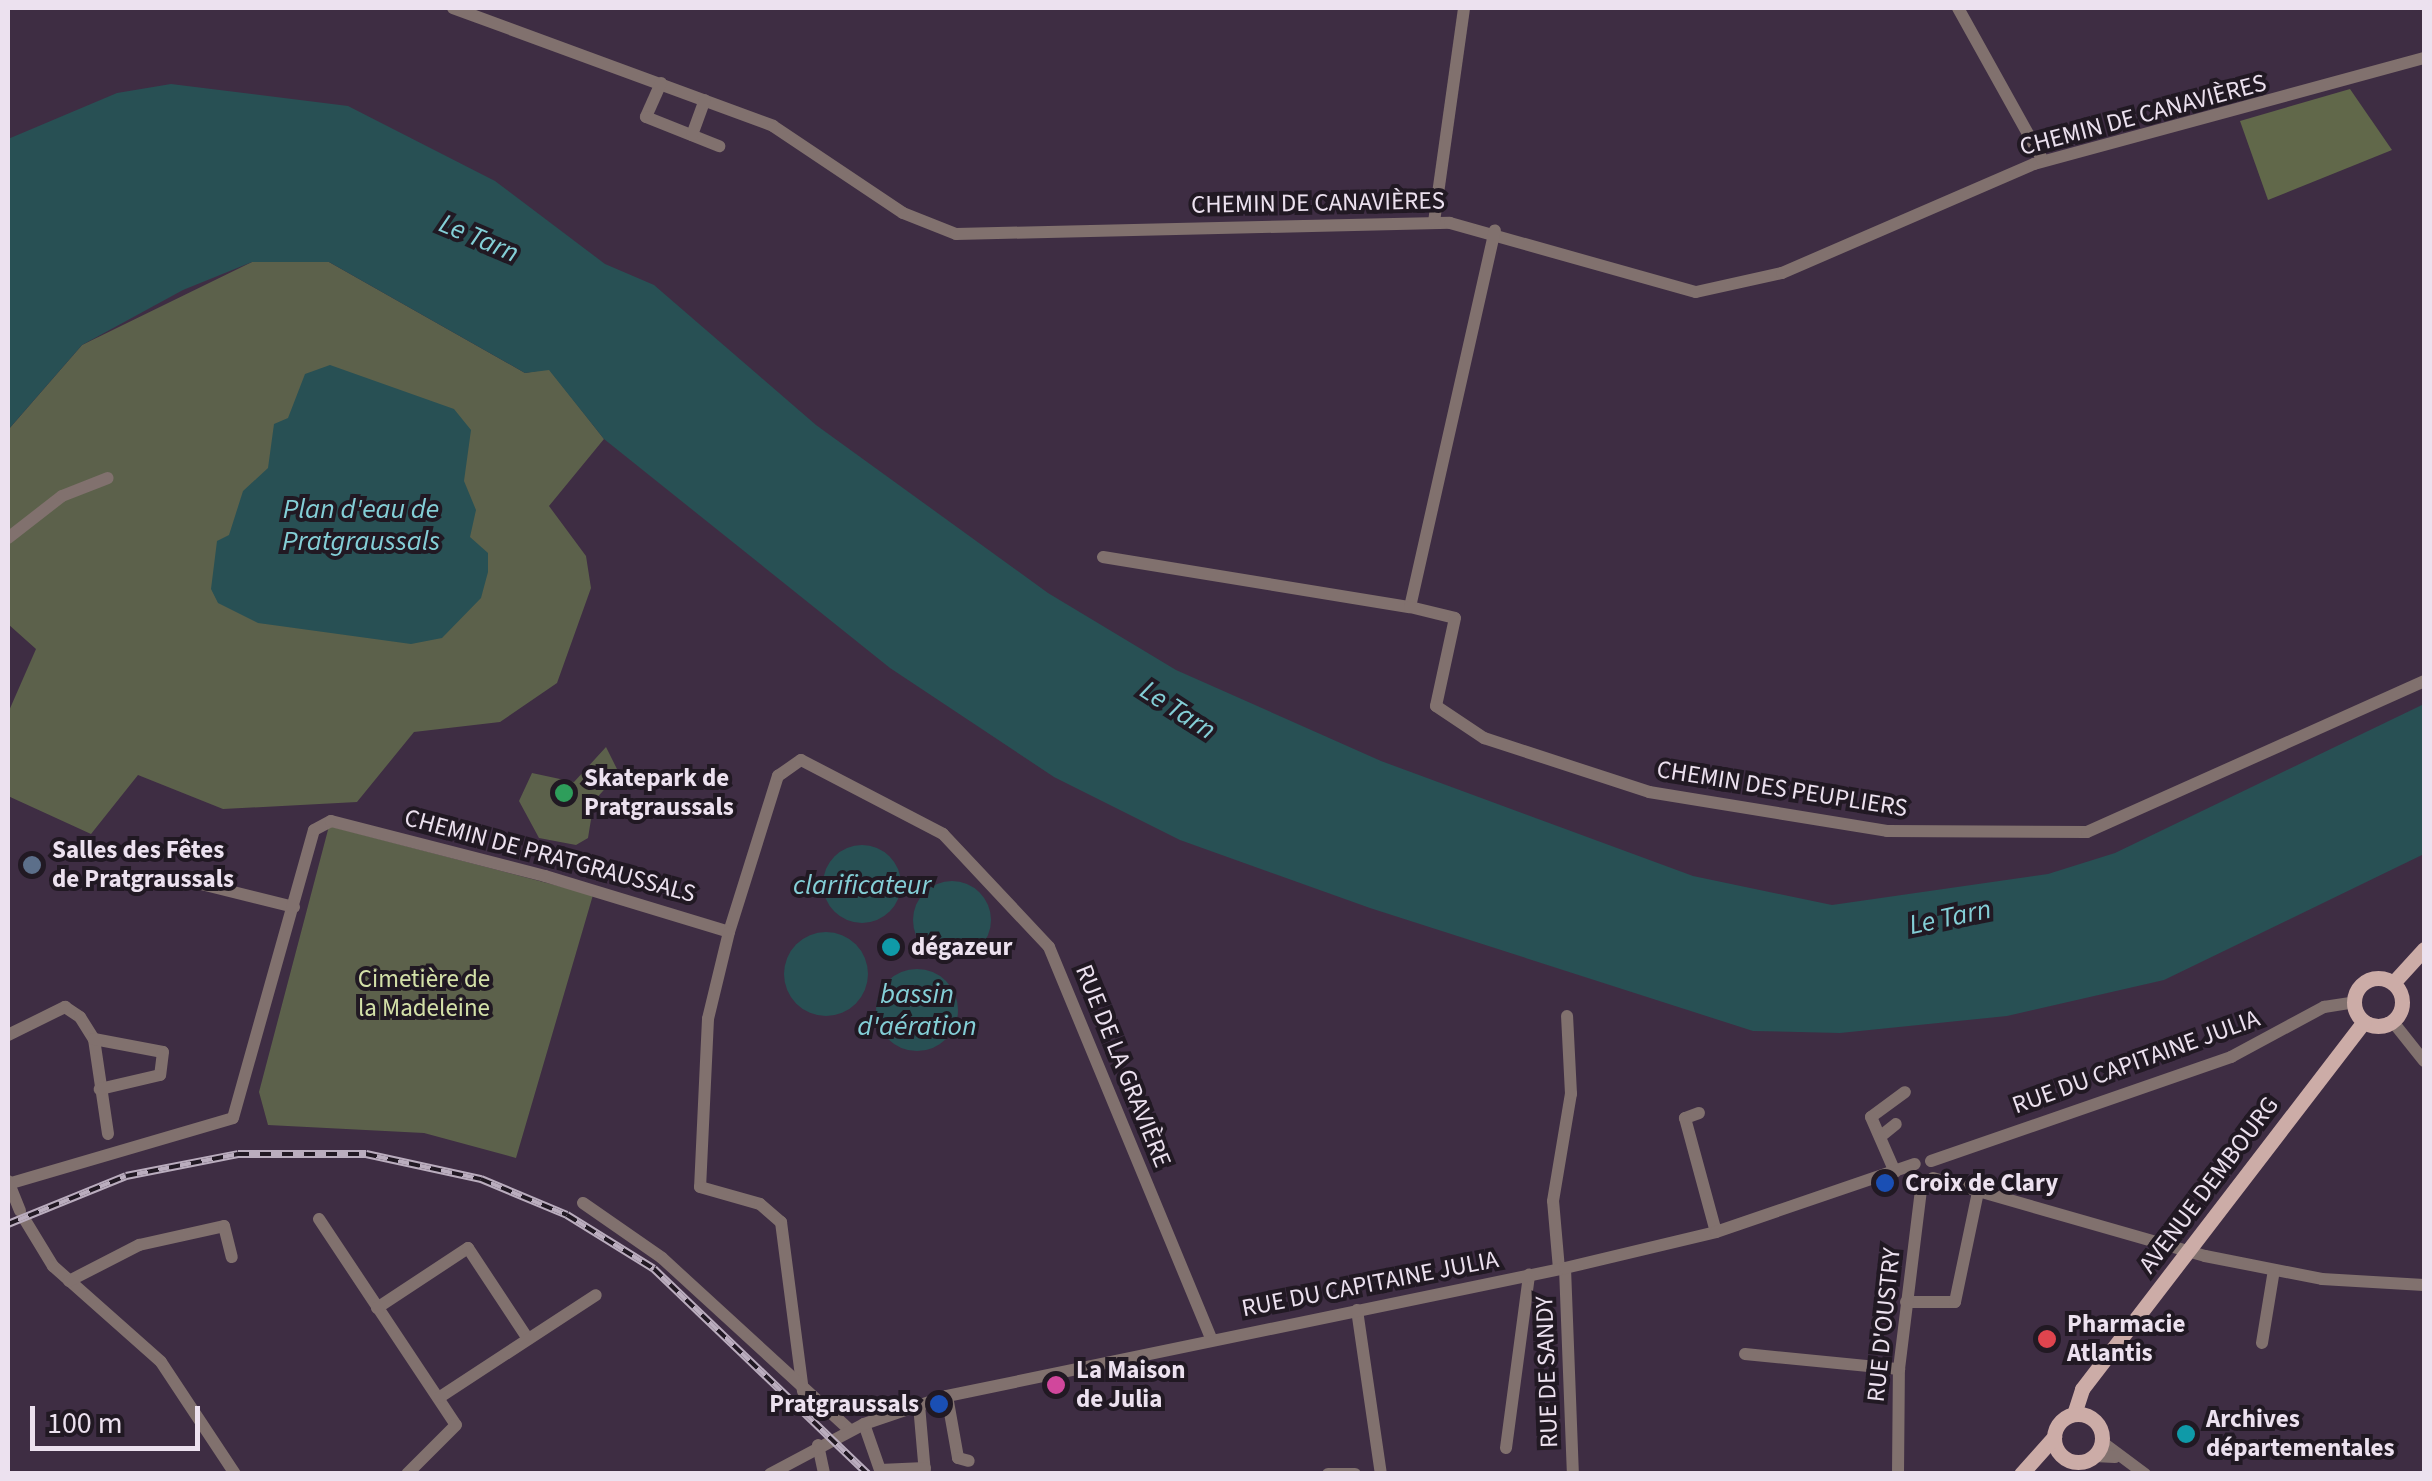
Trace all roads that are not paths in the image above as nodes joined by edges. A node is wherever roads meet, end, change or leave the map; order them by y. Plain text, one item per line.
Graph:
1 (453, 8) edge
2 (1464, 8) edge
3 (1958, 8) edge
4 (2424, 58) edge
5 (661, 83) junction
6 (706, 100) junction
7 (692, 135) junction
8 (719, 146) dead end
9 (2043, 161) junction
10 (1434, 222) junction
11 (1495, 230) junction
12 (108, 478) dead end
13 (8, 538) edge
14 (1103, 557) dead end
15 (1410, 607) junction
16 (2424, 681) edge
17 (193, 882) dead end
18 (294, 908) junction
19 (729, 932) junction
20 (2424, 949) edge
21 (2393, 983) junction
22 (2354, 1002) junction
23 (1566, 1016) dead end
24 (2364, 1022) junction
25 (2392, 1022) junction
26 (8, 1034) edge
27 (94, 1038) junction
28 (2424, 1061) edge
29 (100, 1089) junction
30 (1905, 1092) dead end
31 (1699, 1113) dead end
32 (1896, 1124) dead end
33 (108, 1134) dead end
34 (1882, 1136) junction
35 (1925, 1171) junction
36 (1895, 1172) junction
37 (8, 1183) edge
38 (1978, 1192) junction
39 (583, 1203) dead end
40 (319, 1219) dead end
41 (1716, 1232) junction
42 (2190, 1251) junction
43 (232, 1257) dead end
44 (1562, 1269) junction
45 (2274, 1270) junction
46 (1529, 1275) junction
47 (68, 1280) junction
48 (2424, 1285) edge
49 (596, 1294) dead end
50 (1906, 1302) junction
51 (377, 1308) junction
52 (1357, 1310) junction
53 (528, 1339) junction
54 (1210, 1339) junction
55 (2262, 1343) dead end
56 (1746, 1354) dead end
57 (1899, 1369) junction
58 (803, 1392) junction
59 (947, 1396) junction
60 (440, 1397) junction
61 (919, 1405) junction
62 (2082, 1415) junction
63 (864, 1424) junction
64 (850, 1430) junction
65 (2054, 1437) junction
66 (818, 1445) junction
67 (1506, 1448) dead end
68 (2098, 1449) junction
69 (2061, 1454) junction
70 (969, 1462) dead end
71 (2025, 1468) edge
72 (414, 1471) edge
73 (925, 1471) edge
74 (235, 1474) edge
75 (770, 1474) edge
76 (824, 1474) edge
77 (1328, 1474) edge
78 (1355, 1474) edge
79 (1381, 1474) edge
80 (1573, 1474) edge
81 (1898, 1474) edge
82 (2145, 1474) edge

1 - 5 street, CHEMIN DE CANAVIÈRES
2 - 10 street
3 - 9 street
4 - 9 street, CHEMIN DE CANAVIÈRES
5 - 6 street, CHEMIN DE CANAVIÈRES
5 - 7 street
6 - 7 street
6 - 10 street, CHEMIN DE CANAVIÈRES
7 - 8 street
9 - 11 street, CHEMIN DE CANAVIÈRES
10 - 11 street, CHEMIN DE CANAVIÈRES
11 - 15 street
12 - 13 street
14 - 15 street, CHEMIN DES PEUPLIERS
15 - 16 street, CHEMIN DES PEUPLIERS
17 - 18 street
18 - 19 street, CHEMIN DE PRATGRAUSSALS
18 - 37 street, CHEMIN DE PRATGRAUSSALS
19 - 54 street, RUE DE LA GRAVIÈRE
19 - 58 street
20 - 21 main road
21 - 22 main road
21 - 25 main road
22 - 24 main road
22 - 35 street, RUE DU CAPITAINE JULIA
23 - 44 street, RUE DE SANDY
24 - 25 main road
24 - 42 main road, AVENUE DEMBOURG
25 - 28 street
26 - 27 street
27 - 29 street
27 - 29 street
29 - 33 street
30 - 34 street
31 - 41 street
32 - 34 street
34 - 36 street
35 - 36 street
35 - 38 street
35 - 50 street, RUE D'OUSTRY
36 - 41 street, RUE DU CAPITAINE JULIA
37 - 47 street
38 - 42 street
38 - 50 street
39 - 58 street
40 - 51 street
41 - 44 street, RUE DU CAPITAINE JULIA
42 - 45 street
42 - 62 main road, AVENUE DEMBOURG
43 - 47 street
44 - 46 street, RUE DU CAPITAINE JULIA
44 - 80 street, RUE DE SANDY
45 - 48 street
45 - 55 street
46 - 52 street, RUE DU CAPITAINE JULIA
46 - 67 street
47 - 74 street
49 - 53 street
50 - 57 street, RUE D'OUSTRY
51 - 53 street
51 - 60 street
52 - 54 street, RUE DU CAPITAINE JULIA
52 - 79 street
53 - 60 street
54 - 59 street, RUE DU CAPITAINE JULIA
56 - 57 street
57 - 81 street, RUE D'OUSTRY
58 - 64 street
59 - 61 street, RUE DU CAPITAINE JULIA
59 - 70 street
60 - 72 street
61 - 63 street, RUE DU CAPITAINE JULIA
61 - 73 street
62 - 65 main road
62 - 68 main road
63 - 64 street, RUE DU CAPITAINE JULIA
63 - 73 street
64 - 66 street, RUE DU CAPITAINE JULIA
65 - 69 main road
65 - 71 main road
66 - 75 street, RUE DU CAPITAINE JULIA
66 - 76 street
68 - 69 main road
68 - 82 street
69 - 71 main road
77 - 78 street

